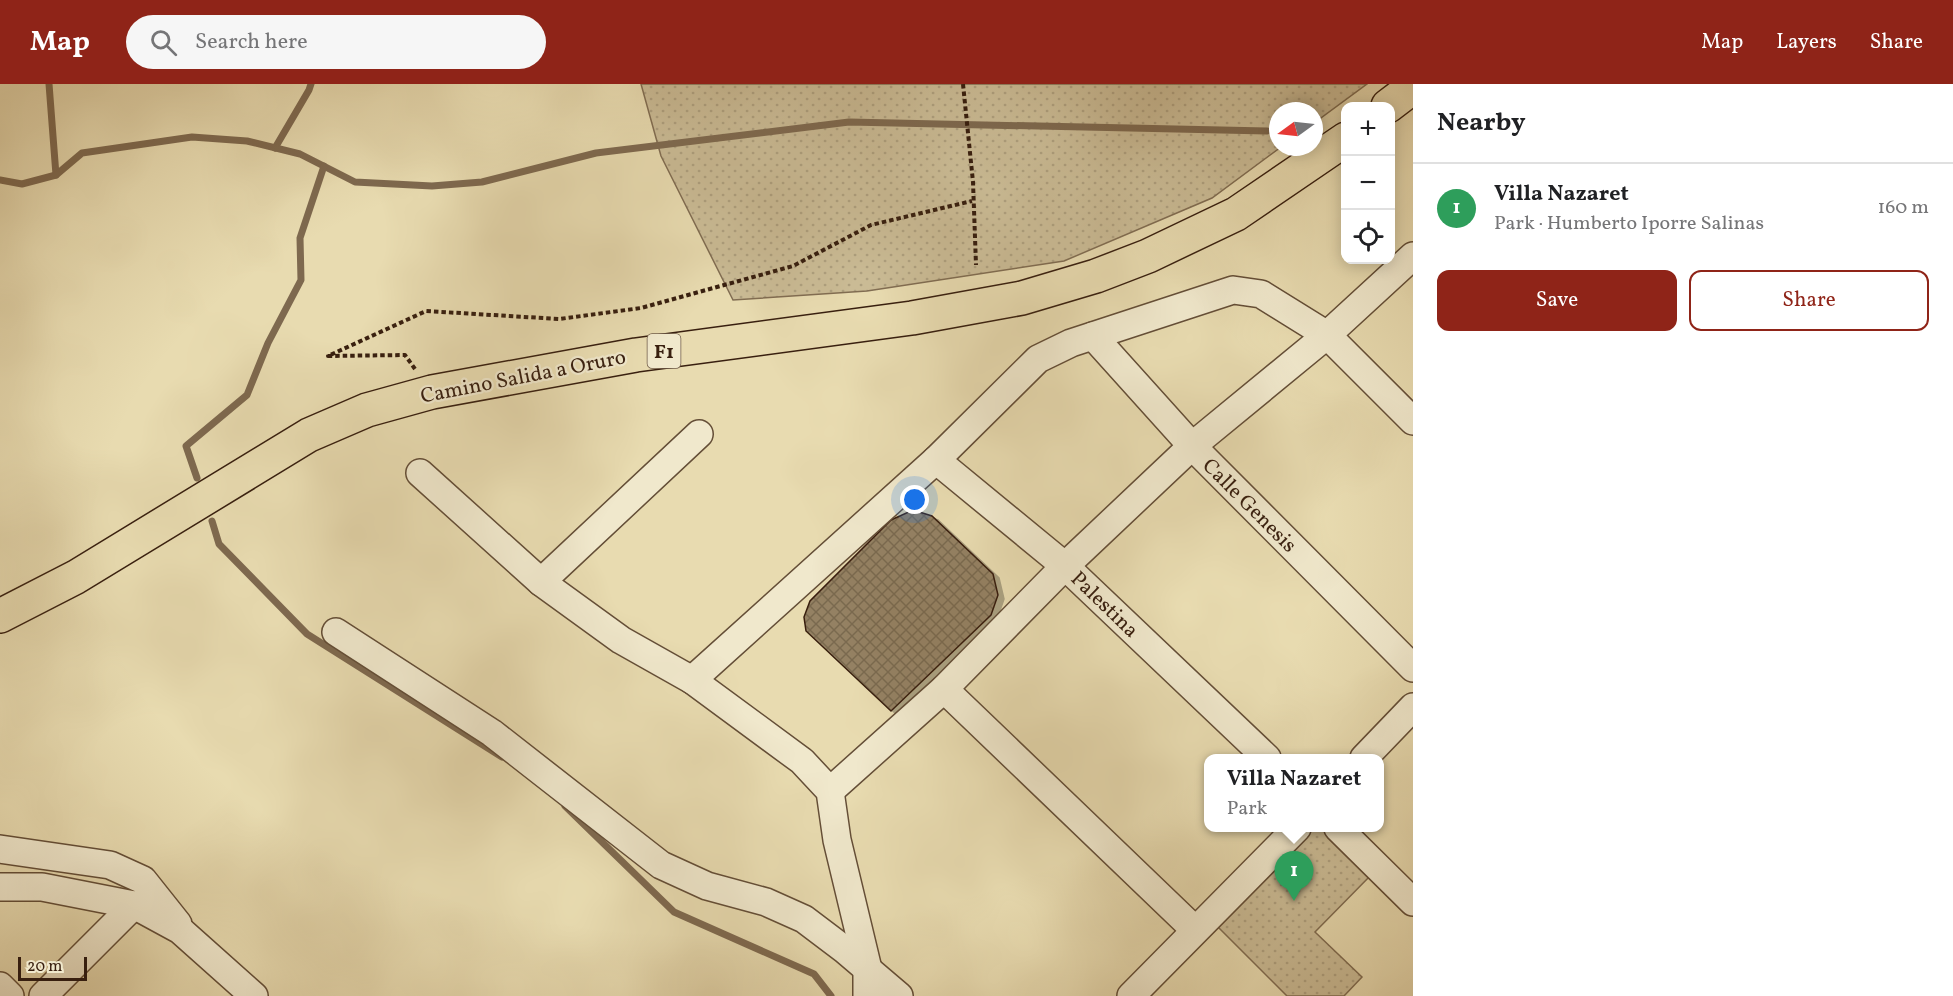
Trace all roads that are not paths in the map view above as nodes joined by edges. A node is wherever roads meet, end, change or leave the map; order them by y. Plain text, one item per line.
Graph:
1 (1413, 87) edge
2 (1393, 102) edge
3 (1341, 142) edge
4 (1413, 256) edge
5 (1327, 335) junction
6 (1093, 336) junction
7 (1413, 421) edge
8 (699, 434) dead end
9 (1192, 446) junction
10 (936, 460) junction
11 (420, 472) dead end
12 (1065, 566) junction
13 (542, 582) junction
14 (0, 616) edge
15 (336, 632) dead end
16 (1413, 668) edge
17 (692, 680) junction
18 (944, 688) junction
19 (1413, 707) edge
20 (1261, 754) edge
21 (1369, 754) edge
22 (830, 791) junction
23 (1293, 832) edge
24 (1342, 832) edge
25 (0, 849) edge
26 (0, 887) edge
27 (1413, 902) edge
28 (134, 905) junction
29 (1195, 930) junction
30 (192, 941) junction
31 (1158, 968) junction
32 (867, 969) junction
33 (0, 986) edge
34 (10, 996) edge
35 (43, 996) edge
36 (254, 996) edge
37 (867, 996) edge
38 (899, 996) edge
39 (1131, 996) edge
40 (1157, 996) edge

1 - 2 highway
3 - 14 highway, Camino Salida a Oruro / F1
4 - 5 street
5 - 6 street
5 - 7 street
5 - 9 street
6 - 9 street, Calle Genesis
6 - 10 street
8 - 13 street
9 - 12 street
9 - 16 street, Calle Genesis
10 - 12 street, Palestina
10 - 17 street
11 - 13 street
12 - 18 street
12 - 20 street, Palestina
13 - 17 street
15 - 32 street
17 - 22 street
18 - 22 street
18 - 29 street
19 - 21 street
22 - 32 street
23 - 29 street
24 - 27 street
25 - 30 street
26 - 28 street
28 - 30 street
28 - 35 street
29 - 31 street
30 - 36 street
31 - 39 street
31 - 40 street
32 - 37 street
32 - 38 street
33 - 34 street

